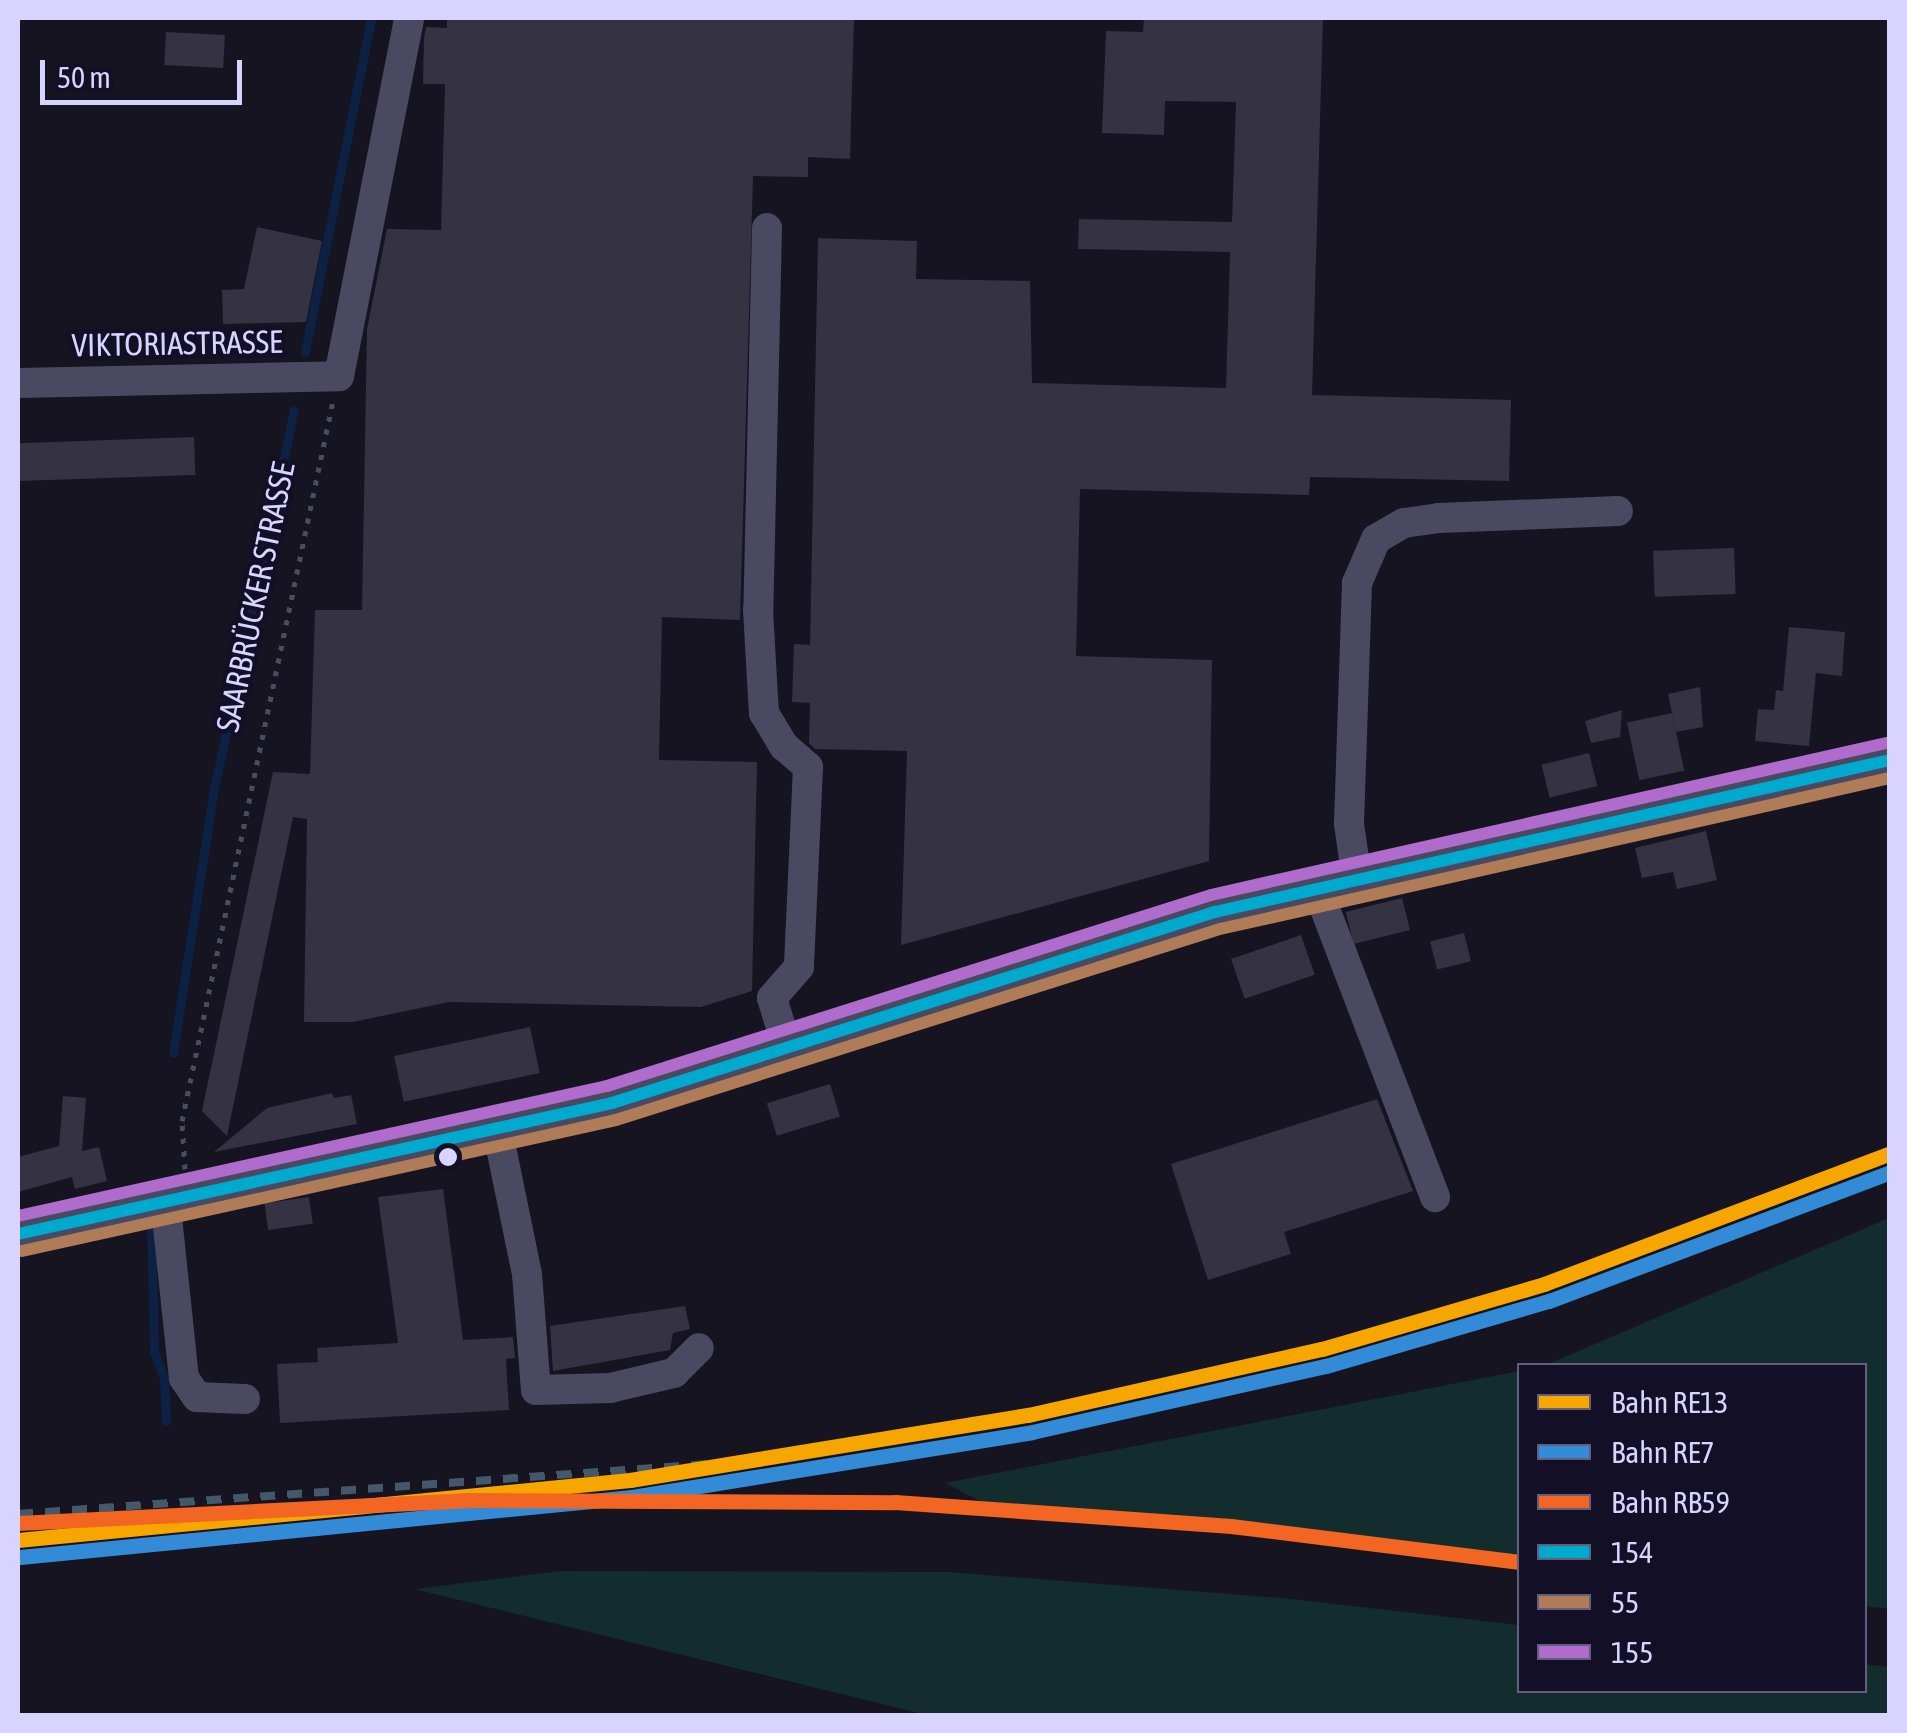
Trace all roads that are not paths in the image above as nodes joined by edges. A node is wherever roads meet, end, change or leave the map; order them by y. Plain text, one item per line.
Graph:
1 (409, 18) edge
2 (768, 228) dead end
3 (18, 382) edge
4 (1618, 511) dead end
5 (1890, 760) edge
6 (1357, 879) junction
7 (1317, 888) junction
8 (788, 1050) junction
9 (498, 1128) junction
10 (177, 1194) junction
11 (1436, 1197) dead end
12 (18, 1234) edge
13 (699, 1348) dead end
14 (245, 1399) dead end

1 - 3 street, VIKTORIASTRASSE
2 - 8 street
4 - 6 street
5 - 6 street
6 - 7 street
7 - 8 street
7 - 11 street
8 - 9 street
9 - 10 street
9 - 13 street
10 - 12 street
10 - 14 street

